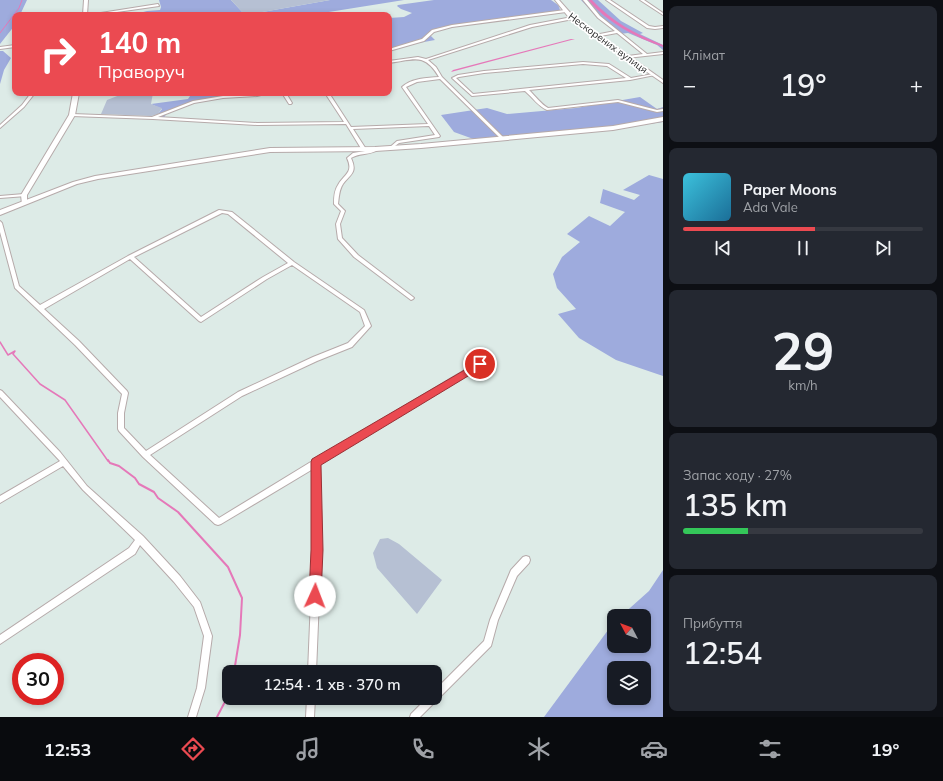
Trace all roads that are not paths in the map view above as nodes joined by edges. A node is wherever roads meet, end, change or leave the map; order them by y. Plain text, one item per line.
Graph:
1 (86, 0) edge
2 (557, 0) edge
3 (585, 0) edge
4 (608, 0) edge
5 (642, 0) edge
6 (158, 5) dead end
7 (565, 11) junction
8 (85, 12) edge
9 (110, 12) edge
10 (663, 14) edge
11 (572, 18) junction
12 (663, 27) edge
13 (617, 32) junction
14 (596, 36) junction
15 (12, 46) edge
16 (0, 48) edge
17 (392, 49) edge
18 (663, 53) edge
19 (646, 55) junction
20 (628, 58) junction
21 (426, 60) junction
22 (392, 62) edge
23 (653, 75) junction
24 (441, 78) junction
25 (630, 78) junction
26 (663, 82) edge
27 (525, 89) junction
28 (31, 96) edge
29 (75, 96) edge
30 (240, 96) edge
31 (286, 96) edge
32 (329, 96) edge
33 (290, 103) dead end
34 (663, 110) edge
35 (72, 115) junction
36 (152, 118) junction
37 (663, 119) edge
38 (347, 123) junction
39 (429, 125) junction
40 (0, 127) edge
41 (350, 128) junction
42 (502, 138) junction
43 (391, 148) junction
44 (364, 149) junction
45 (375, 149) junction
46 (24, 195) junction
47 (0, 196) edge
48 (24, 203) junction
49 (0, 212) edge
50 (0, 223) edge
51 (130, 257) junction
52 (292, 263) junction
53 (411, 298) dead end
54 (40, 308) junction
55 (480, 364) dead end
56 (1, 397) edge
57 (145, 455) junction
58 (64, 462) junction
59 (316, 462) junction
60 (0, 500) edge
61 (140, 539) junction
62 (526, 560) dead end
63 (0, 640) edge
64 (312, 665) edge
65 (442, 689) edge
66 (311, 705) edge
67 (426, 705) edge
68 (192, 717) edge
69 (310, 717) edge
70 (414, 717) edge

1 - 8 street
2 - 7 street, Нескорених вулиця
3 - 13 street
4 - 12 street
5 - 10 street
6 - 9 street
7 - 11 street, Нескорених вулиця
7 - 17 street
11 - 14 street, Нескорених вулиця
11 - 21 street
13 - 14 street
13 - 19 street
14 - 20 street, Нескорених вулиця
15 - 16 street
18 - 19 street
19 - 20 street
20 - 23 street, Нескорених вулиця
21 - 22 street
21 - 24 street
23 - 25 street
23 - 26 street, Нескорених вулиця
24 - 39 street
24 - 42 street
25 - 27 street
25 - 27 street
27 - 34 street
28 - 40 street
29 - 35 street
30 - 36 street
31 - 33 street
32 - 38 street
35 - 36 street
35 - 46 street
36 - 38 street
37 - 42 main road
38 - 41 street
39 - 41 street
39 - 43 street
41 - 44 street
42 - 43 main road
43 - 45 main road
44 - 45 main road
44 - 48 main road
45 - 53 street
46 - 47 street
46 - 48 street
48 - 49 main road
50 - 54 street
51 - 52 street
51 - 52 street
51 - 54 street
52 - 57 street
54 - 57 street
55 - 59 street
56 - 58 street
57 - 59 street
58 - 60 street
58 - 61 street
59 - 64 street
61 - 63 street
61 - 68 street
62 - 65 street
66 - 69 street
67 - 70 street

